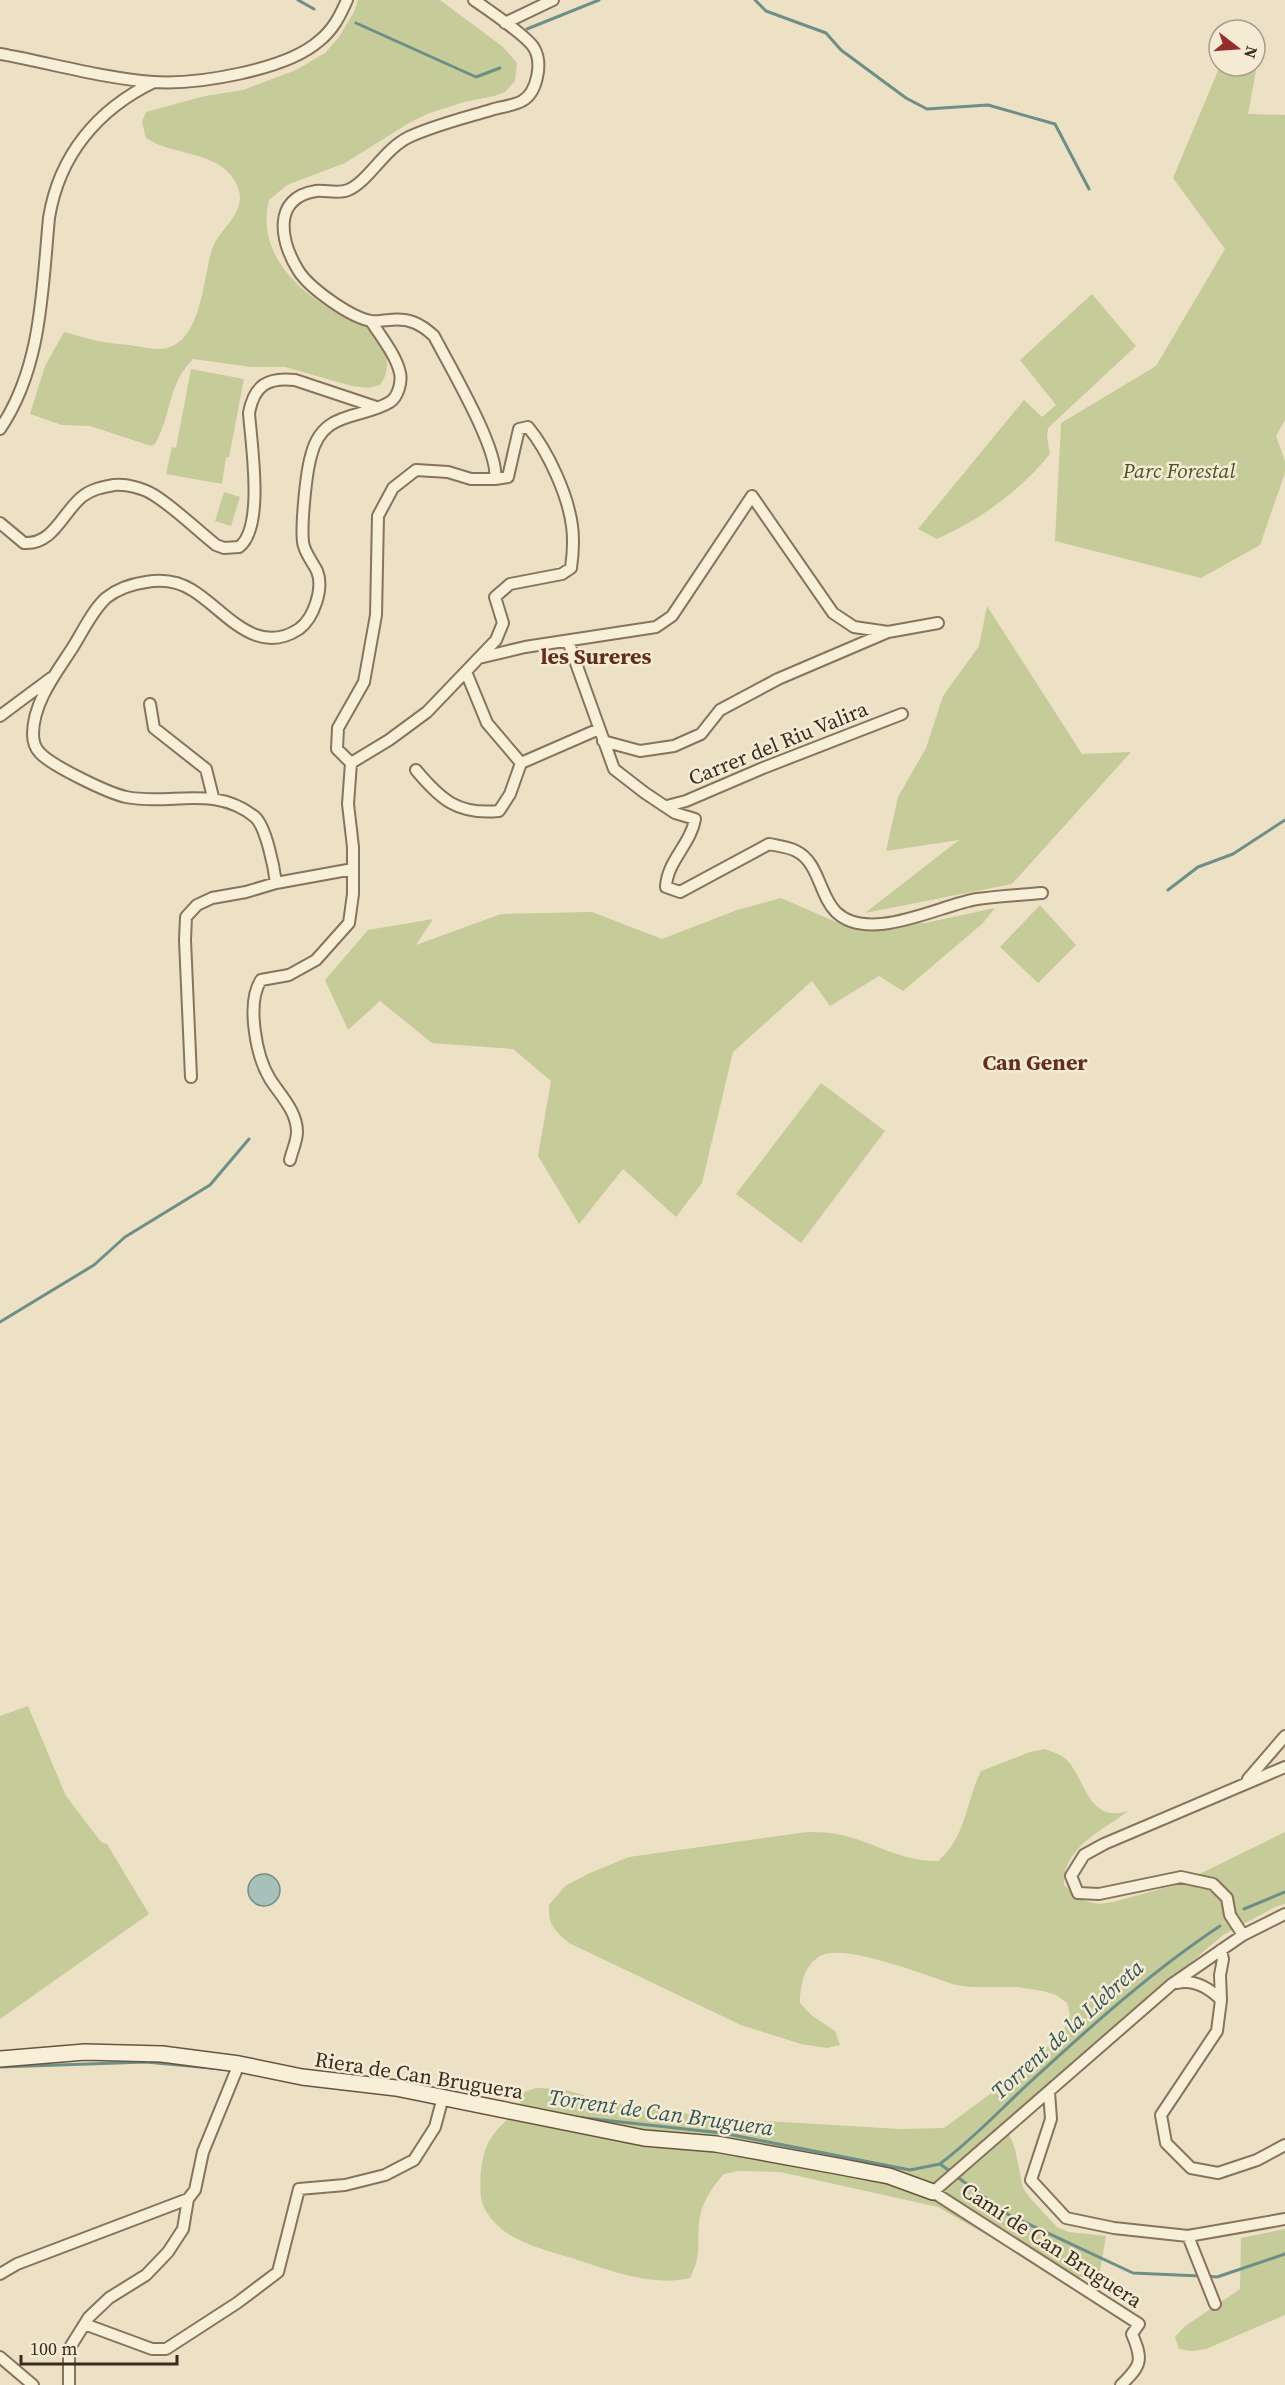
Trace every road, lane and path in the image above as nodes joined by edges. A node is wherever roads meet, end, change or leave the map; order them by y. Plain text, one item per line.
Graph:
1 (347, 0) edge
2 (474, 0) edge
3 (553, 0) edge
4 (505, 23) junction
5 (0, 54) edge
6 (154, 82) junction
7 (372, 321) junction
8 (376, 407) junction
9 (0, 429) edge
10 (495, 479) junction
11 (0, 523) edge
12 (938, 623) dead end
13 (888, 632) junction
14 (568, 641) junction
15 (479, 658) junction
16 (466, 672) junction
17 (56, 675) junction
18 (150, 704) dead end
19 (902, 714) dead end
20 (0, 716) edge
21 (599, 729) junction
22 (603, 741) junction
23 (351, 763) junction
24 (521, 763) junction
25 (416, 770) dead end
26 (213, 797) junction
27 (667, 806) junction
28 (353, 869) junction
29 (276, 883) junction
30 (1042, 893) dead end
31 (191, 1077) dead end
32 (290, 1160) dead end
33 (1285, 1736) edge
34 (1285, 1767) edge
35 (1246, 1782) junction
36 (1285, 1914) edge
37 (1243, 1935) junction
38 (1221, 1950) junction
39 (1172, 1984) junction
40 (1221, 2000) junction
41 (0, 2059) edge
42 (239, 2064) junction
43 (1049, 2092) junction
44 (443, 2097) junction
45 (1285, 2145) edge
46 (933, 2192) junction
47 (188, 2199) junction
48 (1285, 2219) edge
49 (1188, 2236) junction
50 (0, 2274) edge
51 (1215, 2304) dead end
52 (87, 2325) junction
53 (0, 2357) edge
54 (33, 2385) edge
55 (69, 2385) edge
56 (1122, 2385) edge

1 - 6 street
2 - 4 street
3 - 4 street
4 - 7 street
5 - 6 street
6 - 9 street
7 - 8 street
7 - 10 street
8 - 11 street
8 - 17 street
10 - 15 street
10 - 23 street
12 - 13 street
13 - 14 street
13 - 22 street
14 - 15 street
14 - 21 street
15 - 16 street
16 - 23 street
16 - 24 street
17 - 20 street
17 - 26 street
18 - 26 street
19 - 27 street, Carrer del Riu Valira
21 - 22 street
21 - 24 street
22 - 27 street
23 - 28 street
24 - 25 street
26 - 29 street
27 - 30 street
28 - 29 street
28 - 32 street
29 - 31 street
33 - 35 street
34 - 35 street
35 - 37 street
36 - 37 street
37 - 38 street
38 - 39 street
38 - 40 street
39 - 40 street
39 - 43 street
40 - 45 street
41 - 42 street, Riera de Can Bruguera
42 - 44 street, Riera de Can Bruguera
42 - 47 street
43 - 46 street
43 - 49 street
44 - 46 street, Riera de Can Bruguera
44 - 52 street
46 - 56 street, Camí de Can Bruguera
47 - 50 street
47 - 52 street
48 - 49 street
49 - 51 street
52 - 55 street
53 - 54 street

